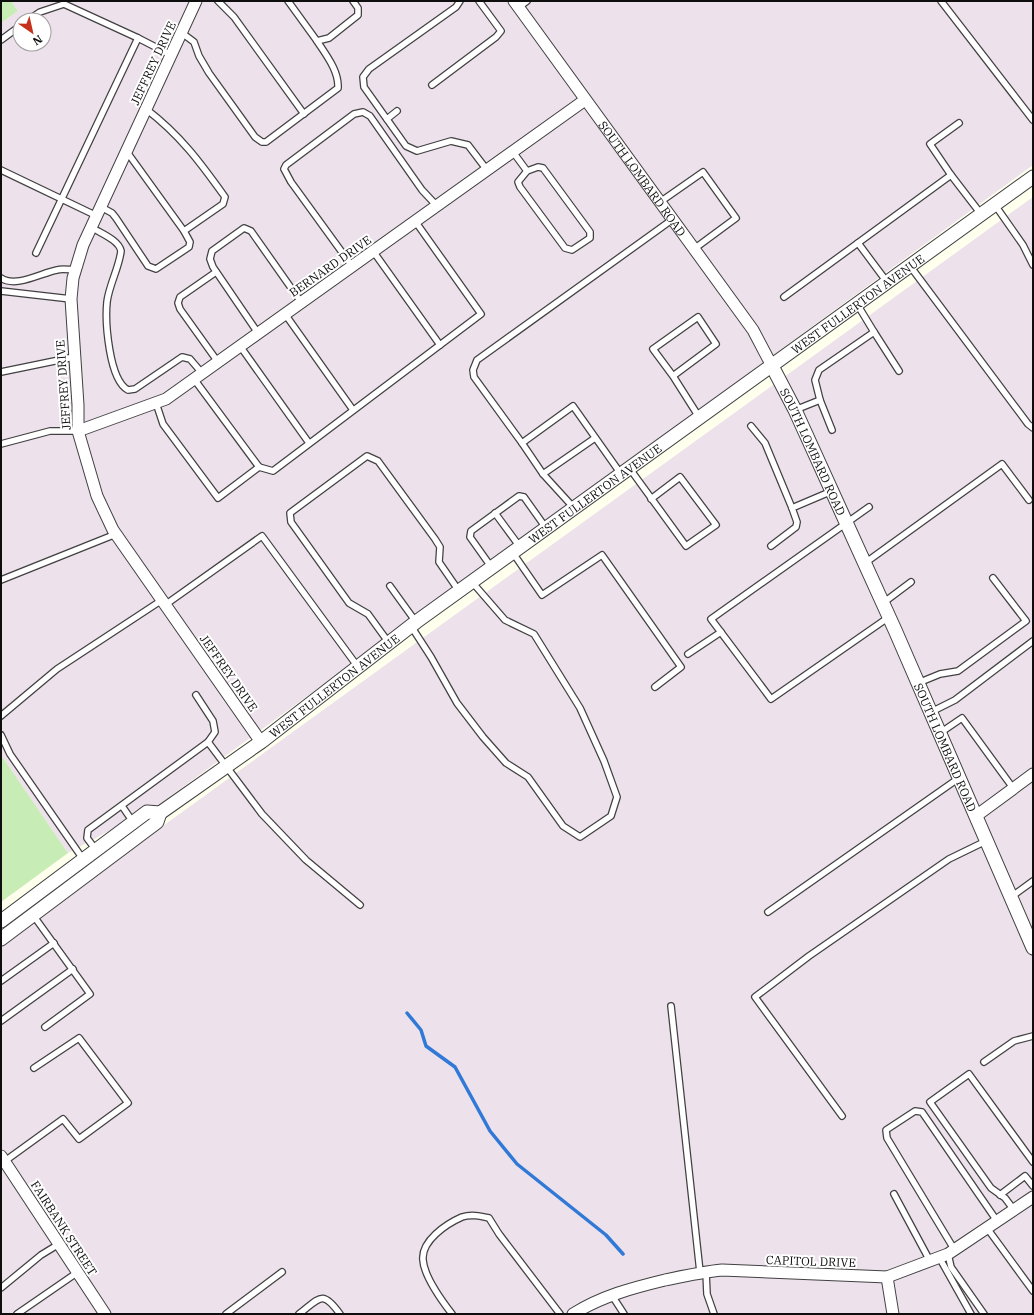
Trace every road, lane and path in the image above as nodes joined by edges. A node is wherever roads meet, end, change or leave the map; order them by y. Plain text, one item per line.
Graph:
1 (196, 1) edge
2 (218, 1) edge
3 (288, 1) edge
4 (353, 1) edge
5 (460, 1) edge
6 (479, 1) edge
7 (941, 1) edge
8 (520, 3) edge
9 (40, 12) edge
10 (12, 32) edge
11 (182, 32) junction
12 (138, 38) junction
13 (1, 40) edge
14 (317, 41) junction
15 (171, 55) junction
16 (432, 85) dead end
17 (585, 100) junction
18 (146, 109) junction
19 (397, 111) dead end
20 (304, 114) junction
21 (387, 119) junction
22 (1033, 120) edge
23 (959, 123) dead end
24 (127, 152) junction
25 (513, 152) junction
26 (1, 170) edge
27 (487, 170) junction
28 (527, 171) junction
29 (952, 175) junction
30 (1033, 177) edge
31 (63, 199) junction
32 (660, 202) junction
33 (994, 204) junction
34 (437, 206) junction
35 (99, 211) junction
36 (981, 214) junction
37 (673, 219) junction
38 (415, 221) junction
39 (91, 227) junction
40 (184, 231) junction
41 (858, 243) junction
42 (694, 249) junction
43 (373, 251) junction
44 (36, 253) dead end
45 (1033, 265) edge
46 (352, 266) junction
47 (910, 266) junction
48 (76, 270) junction
49 (216, 272) junction
50 (1, 278) edge
51 (887, 282) junction
52 (1, 291) edge
53 (784, 297) dead end
54 (71, 299) junction
55 (301, 302) junction
56 (856, 304) junction
57 (285, 314) junction
58 (874, 332) junction
59 (258, 333) junction
60 (440, 345) junction
61 (240, 346) junction
62 (74, 357) junction
63 (218, 362) junction
64 (772, 366) junction
65 (900, 371) dead end
66 (1, 372) edge
67 (198, 376) junction
68 (672, 376) junction
69 (820, 400) junction
70 (156, 403) junction
71 (353, 410) junction
72 (796, 410) junction
73 (700, 418) junction
74 (751, 426) dead end
75 (1033, 428) edge
76 (832, 430) dead end
77 (78, 431) junction
78 (595, 438) junction
79 (309, 443) junction
80 (522, 443) junction
81 (1, 444) edge
82 (259, 467) junction
83 (625, 472) junction
84 (543, 474) junction
85 (832, 491) junction
86 (652, 499) junction
87 (1029, 500) dead end
88 (869, 507) dead end
89 (574, 508) junction
90 (792, 508) junction
91 (495, 513) junction
92 (846, 523) junction
93 (546, 528) junction
94 (116, 534) junction
95 (771, 546) dead end
96 (516, 550) junction
97 (865, 564) junction
98 (492, 568) junction
99 (993, 578) dead end
100 (1, 580) edge
101 (472, 582) junction
102 (910, 582) dead end
103 (390, 586) dead end
104 (460, 591) junction
105 (164, 602) junction
106 (883, 603) junction
107 (889, 617) junction
108 (414, 624) junction
109 (721, 632) junction
110 (1033, 641) edge
111 (388, 643) junction
112 (688, 654) dead end
113 (358, 667) junction
114 (918, 683) junction
115 (655, 687) dead end
116 (196, 695) dead end
117 (931, 712) junction
118 (1, 716) edge
119 (940, 733) junction
120 (1, 735) edge
121 (208, 742) junction
122 (261, 742) junction
123 (227, 766) junction
124 (1033, 774) edge
125 (959, 778) junction
126 (1013, 788) junction
127 (122, 806) junction
128 (160, 813) junction
129 (976, 816) junction
130 (134, 822) junction
131 (987, 841) junction
132 (96, 850) junction
133 (83, 859) junction
134 (1033, 881) edge
135 (1011, 897) junction
136 (360, 905) dead end
137 (768, 912) dead end
138 (33, 915) junction
139 (1, 921) edge
140 (1030, 933) edge
141 (1, 939) edge
142 (54, 943) junction
143 (1033, 948) edge
144 (73, 969) junction
145 (1, 981) edge
146 (671, 1006) dead end
147 (1, 1021) edge
148 (45, 1027) dead end
149 (1033, 1036) edge
150 (984, 1062) dead end
151 (34, 1068) dead end
152 (842, 1116) dead end
153 (3, 1159) edge
154 (1033, 1162) edge
155 (1033, 1186) edge
156 (894, 1194) dead end
157 (1000, 1195) junction
158 (1032, 1200) edge
159 (1014, 1210) junction
160 (997, 1221) junction
161 (987, 1228) junction
162 (59, 1244) junction
163 (943, 1255) junction
164 (78, 1272) junction
165 (282, 1272) dead end
166 (703, 1272) junction
167 (888, 1277) junction
168 (1, 1288) edge
169 (1033, 1291) edge
170 (611, 1294) junction
171 (17, 1314) edge
172 (105, 1314) edge
173 (226, 1314) edge
174 (299, 1314) edge
175 (340, 1314) edge
176 (452, 1314) edge
177 (560, 1314) edge
178 (573, 1314) edge
179 (624, 1314) edge
180 (714, 1314) edge
181 (892, 1314) edge
182 (971, 1314) edge
183 (984, 1314) edge

1 - 11 street, JEFFREY DRIVE
2 - 20 lane
3 - 14 lane
4 - 14 lane
5 - 21 lane
6 - 16 lane
7 - 22 lane
8 - 17 street, SOUTH LOMBARD ROAD
9 - 12 lane
10 - 13 lane
11 - 15 street, JEFFREY DRIVE
11 - 20 lane
12 - 15 lane
12 - 31 lane
14 - 20 lane
15 - 18 street, JEFFREY DRIVE
17 - 25 street, BERNARD DRIVE
17 - 32 street, SOUTH LOMBARD ROAD
18 - 24 street, JEFFREY DRIVE
18 - 40 lane
19 - 21 lane
21 - 27 lane
23 - 29 lane
24 - 35 street, JEFFREY DRIVE
24 - 40 lane
25 - 27 street, BERNARD DRIVE
25 - 28 lane
26 - 31 lane
27 - 34 street, BERNARD DRIVE
28 - 28 lane
29 - 36 lane
29 - 41 lane
30 - 33 street, WEST FULLERTON AVENUE
31 - 35 lane
31 - 44 lane
32 - 37 street, SOUTH LOMBARD ROAD
32 - 42 lane
33 - 36 street, WEST FULLERTON AVENUE
33 - 45 lane
34 - 38 street, BERNARD DRIVE
34 - 46 lane
35 - 39 street, JEFFREY DRIVE
35 - 40 lane
36 - 47 street, WEST FULLERTON AVENUE
37 - 42 street, SOUTH LOMBARD ROAD
37 - 80 lane
38 - 43 street, BERNARD DRIVE
38 - 60 lane
39 - 48 street, JEFFREY DRIVE
39 - 67 lane
41 - 51 lane
41 - 53 lane
42 - 64 street, SOUTH LOMBARD ROAD
43 - 46 street, BERNARD DRIVE
43 - 60 lane
46 - 55 street, BERNARD DRIVE
47 - 51 street, WEST FULLERTON AVENUE
47 - 75 lane
48 - 50 lane
48 - 54 street, JEFFREY DRIVE
49 - 55 lane
49 - 59 lane
49 - 63 lane
51 - 56 street, WEST FULLERTON AVENUE
52 - 54 lane
54 - 62 street, JEFFREY DRIVE
55 - 57 street, BERNARD DRIVE
56 - 58 lane
56 - 64 street, WEST FULLERTON AVENUE
57 - 59 street, BERNARD DRIVE
57 - 71 lane
58 - 65 lane
58 - 69 lane
59 - 61 street, BERNARD DRIVE
60 - 71 lane
61 - 63 street, BERNARD DRIVE
61 - 79 lane
62 - 66 lane
62 - 77 street, JEFFREY DRIVE
63 - 67 street, BERNARD DRIVE
64 - 72 street, SOUTH LOMBARD ROAD
64 - 73 street, WEST FULLERTON AVENUE
67 - 70 street, BERNARD DRIVE
67 - 82 lane
68 - 68 lane
68 - 73 lane
69 - 72 lane
69 - 76 lane
70 - 77 street, BERNARD DRIVE
70 - 82 lane
71 - 79 lane
72 - 85 street, SOUTH LOMBARD ROAD
73 - 83 street, WEST FULLERTON AVENUE
74 - 90 lane
77 - 81 lane
77 - 94 street, JEFFREY DRIVE
78 - 80 lane
78 - 83 lane
78 - 84 lane
79 - 82 lane
80 - 84 lane
83 - 86 lane
83 - 89 street, WEST FULLERTON AVENUE
84 - 89 lane
85 - 90 lane
85 - 92 street, SOUTH LOMBARD ROAD
86 - 86 lane
87 - 97 lane
88 - 92 lane
89 - 93 street, WEST FULLERTON AVENUE
90 - 95 lane
91 - 93 lane
91 - 96 lane
91 - 98 lane
92 - 97 street, SOUTH LOMBARD ROAD
92 - 109 lane
93 - 96 street, WEST FULLERTON AVENUE
94 - 100 lane
94 - 105 street, JEFFREY DRIVE
96 - 98 street, WEST FULLERTON AVENUE
96 - 115 lane
97 - 106 street, SOUTH LOMBARD ROAD
98 - 101 street, WEST FULLERTON AVENUE
99 - 114 lane
101 - 104 street, WEST FULLERTON AVENUE
101 - 108 lane
102 - 106 lane
103 - 108 lane
104 - 108 street, WEST FULLERTON AVENUE
104 - 111 lane
105 - 113 lane
105 - 118 lane
105 - 122 street, JEFFREY DRIVE
106 - 107 street, SOUTH LOMBARD ROAD
107 - 109 lane
107 - 114 street, SOUTH LOMBARD ROAD
108 - 111 street, WEST FULLERTON AVENUE
109 - 112 lane
110 - 117 lane
111 - 113 street, WEST FULLERTON AVENUE
113 - 122 street, WEST FULLERTON AVENUE
114 - 117 street, SOUTH LOMBARD ROAD
116 - 121 lane
117 - 119 street, SOUTH LOMBARD ROAD
119 - 125 street, SOUTH LOMBARD ROAD
119 - 126 lane
120 - 133 lane
121 - 123 lane
121 - 127 lane
122 - 123 street, WEST FULLERTON AVENUE
123 - 128 street, WEST FULLERTON AVENUE
123 - 136 lane
124 - 126 street
125 - 129 street, SOUTH LOMBARD ROAD
125 - 137 lane
126 - 129 street
127 - 130 lane
127 - 132 lane
128 - 130 street, WEST FULLERTON AVENUE
128 - 138 street, WEST FULLERTON AVENUE
129 - 131 street, SOUTH LOMBARD ROAD
130 - 132 street, WEST FULLERTON AVENUE
131 - 135 street, SOUTH LOMBARD ROAD
131 - 152 lane
132 - 133 street, WEST FULLERTON AVENUE
133 - 139 street, WEST FULLERTON AVENUE
134 - 135 lane
135 - 140 street, SOUTH LOMBARD ROAD
138 - 141 street, WEST FULLERTON AVENUE
138 - 142 lane
140 - 143 street, SOUTH LOMBARD ROAD
142 - 144 lane
142 - 145 lane
144 - 147 lane
144 - 148 lane
146 - 166 lane
149 - 150 lane
151 - 153 lane
153 - 162 street, FAIRBANK STREET
154 - 157 lane
155 - 157 lane
156 - 163 lane
157 - 159 lane
158 - 159 street, CAPITOL DRIVE
159 - 160 street, CAPITOL DRIVE
160 - 161 street, CAPITOL DRIVE
160 - 163 lane
161 - 163 street, CAPITOL DRIVE
161 - 169 lane
162 - 164 street, FAIRBANK STREET
162 - 168 lane
163 - 167 street, CAPITOL DRIVE
163 - 182 lane
163 - 183 lane
164 - 171 lane
164 - 172 street, FAIRBANK STREET
165 - 173 lane
166 - 167 street, CAPITOL DRIVE
166 - 170 street, CAPITOL DRIVE
166 - 180 lane
167 - 181 street
170 - 178 street, CAPITOL DRIVE
170 - 179 lane
174 - 175 lane
176 - 177 lane

